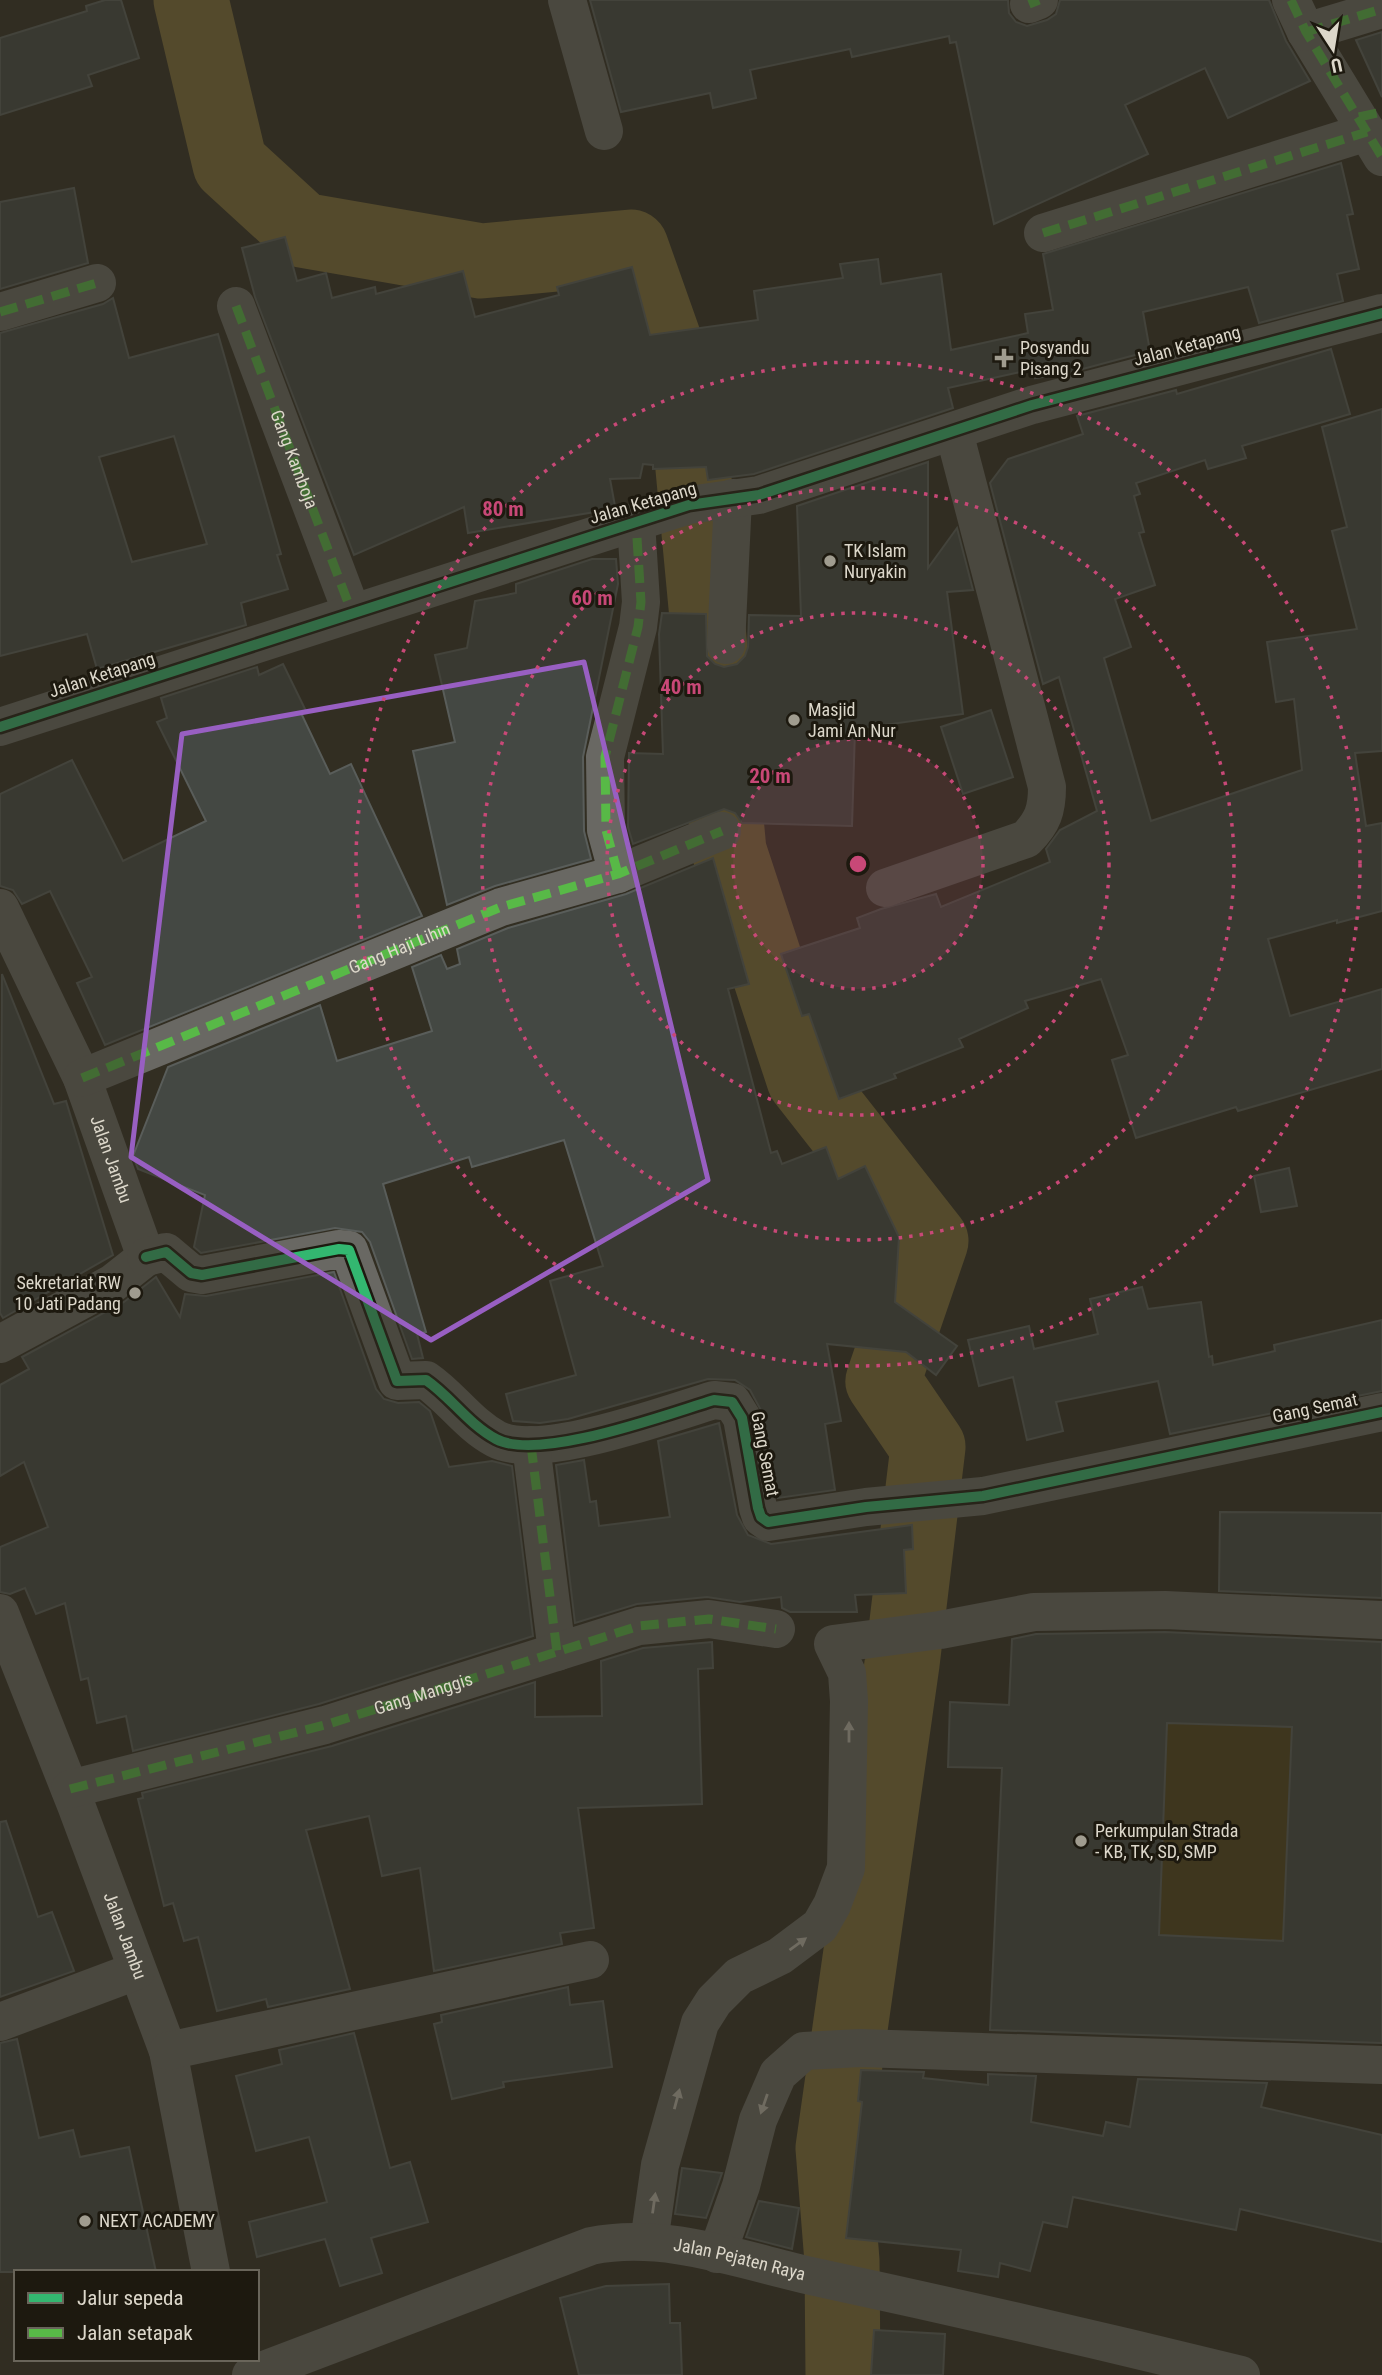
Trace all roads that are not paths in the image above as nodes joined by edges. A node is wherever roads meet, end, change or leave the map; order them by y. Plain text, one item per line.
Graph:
1 (567, 0) edge
2 (1382, 9) edge
3 (1299, 16) edge
4 (1372, 130) edge
5 (604, 131) dead end
6 (1043, 233) dead end
7 (97, 283) dead end
8 (236, 306) dead end
9 (0, 312) edge
10 (1382, 313) edge
11 (954, 432) junction
12 (731, 499) junction
13 (636, 522) junction
14 (352, 613) junction
15 (726, 645) dead end
16 (0, 726) edge
17 (722, 831) dead end
18 (618, 874) junction
19 (885, 888) dead end
20 (0, 908) edge
21 (82, 1078) junction
22 (146, 1257) junction
23 (0, 1344) edge
24 (1382, 1412) edge
25 (531, 1445) junction
26 (1382, 1620) edge
27 (3, 1623) edge
28 (776, 1629) dead end
29 (557, 1652) junction
30 (70, 1789) junction
31 (590, 1960) dead end
32 (136, 1971) junction
33 (0, 2022) edge
34 (168, 2051) junction
35 (1382, 2065) edge
36 (649, 2242) junction
37 (717, 2254) junction
38 (211, 2270) edge
39 (251, 2375) edge
40 (1241, 2375) edge

1 - 5 street
2 - 3 street
3 - 4 street
4 - 6 street
7 - 9 street
8 - 14 street, Gang Kamboja
10 - 11 street, Jalan Ketapang
11 - 12 street, Jalan Ketapang
11 - 19 street
12 - 13 street, Jalan Ketapang
12 - 15 street
13 - 14 street, Jalan Ketapang
13 - 18 street
14 - 16 street, Jalan Ketapang
17 - 18 street, Gang Haji Lihin
18 - 21 street, Gang Haji Lihin
20 - 21 street, Jalan Jambu
21 - 22 street, Jalan Jambu
22 - 23 street
22 - 25 street, Gang Semat
24 - 25 street, Gang Semat
25 - 29 street
36 -> 26 street
27 - 30 street, Jalan Jambu
28 - 29 street, Gang Manggis
29 - 30 street, Gang Manggis
30 - 32 street, Jalan Jambu
31 - 34 street
32 - 33 street
32 - 34 street, Jalan Jambu
34 - 38 street, Jalan Jambu
35 -> 37 street
36 - 37 street, Jalan Pejaten Raya
36 - 39 street, Jalan Pejaten Raya
37 - 40 street, Jalan Pejaten Raya

